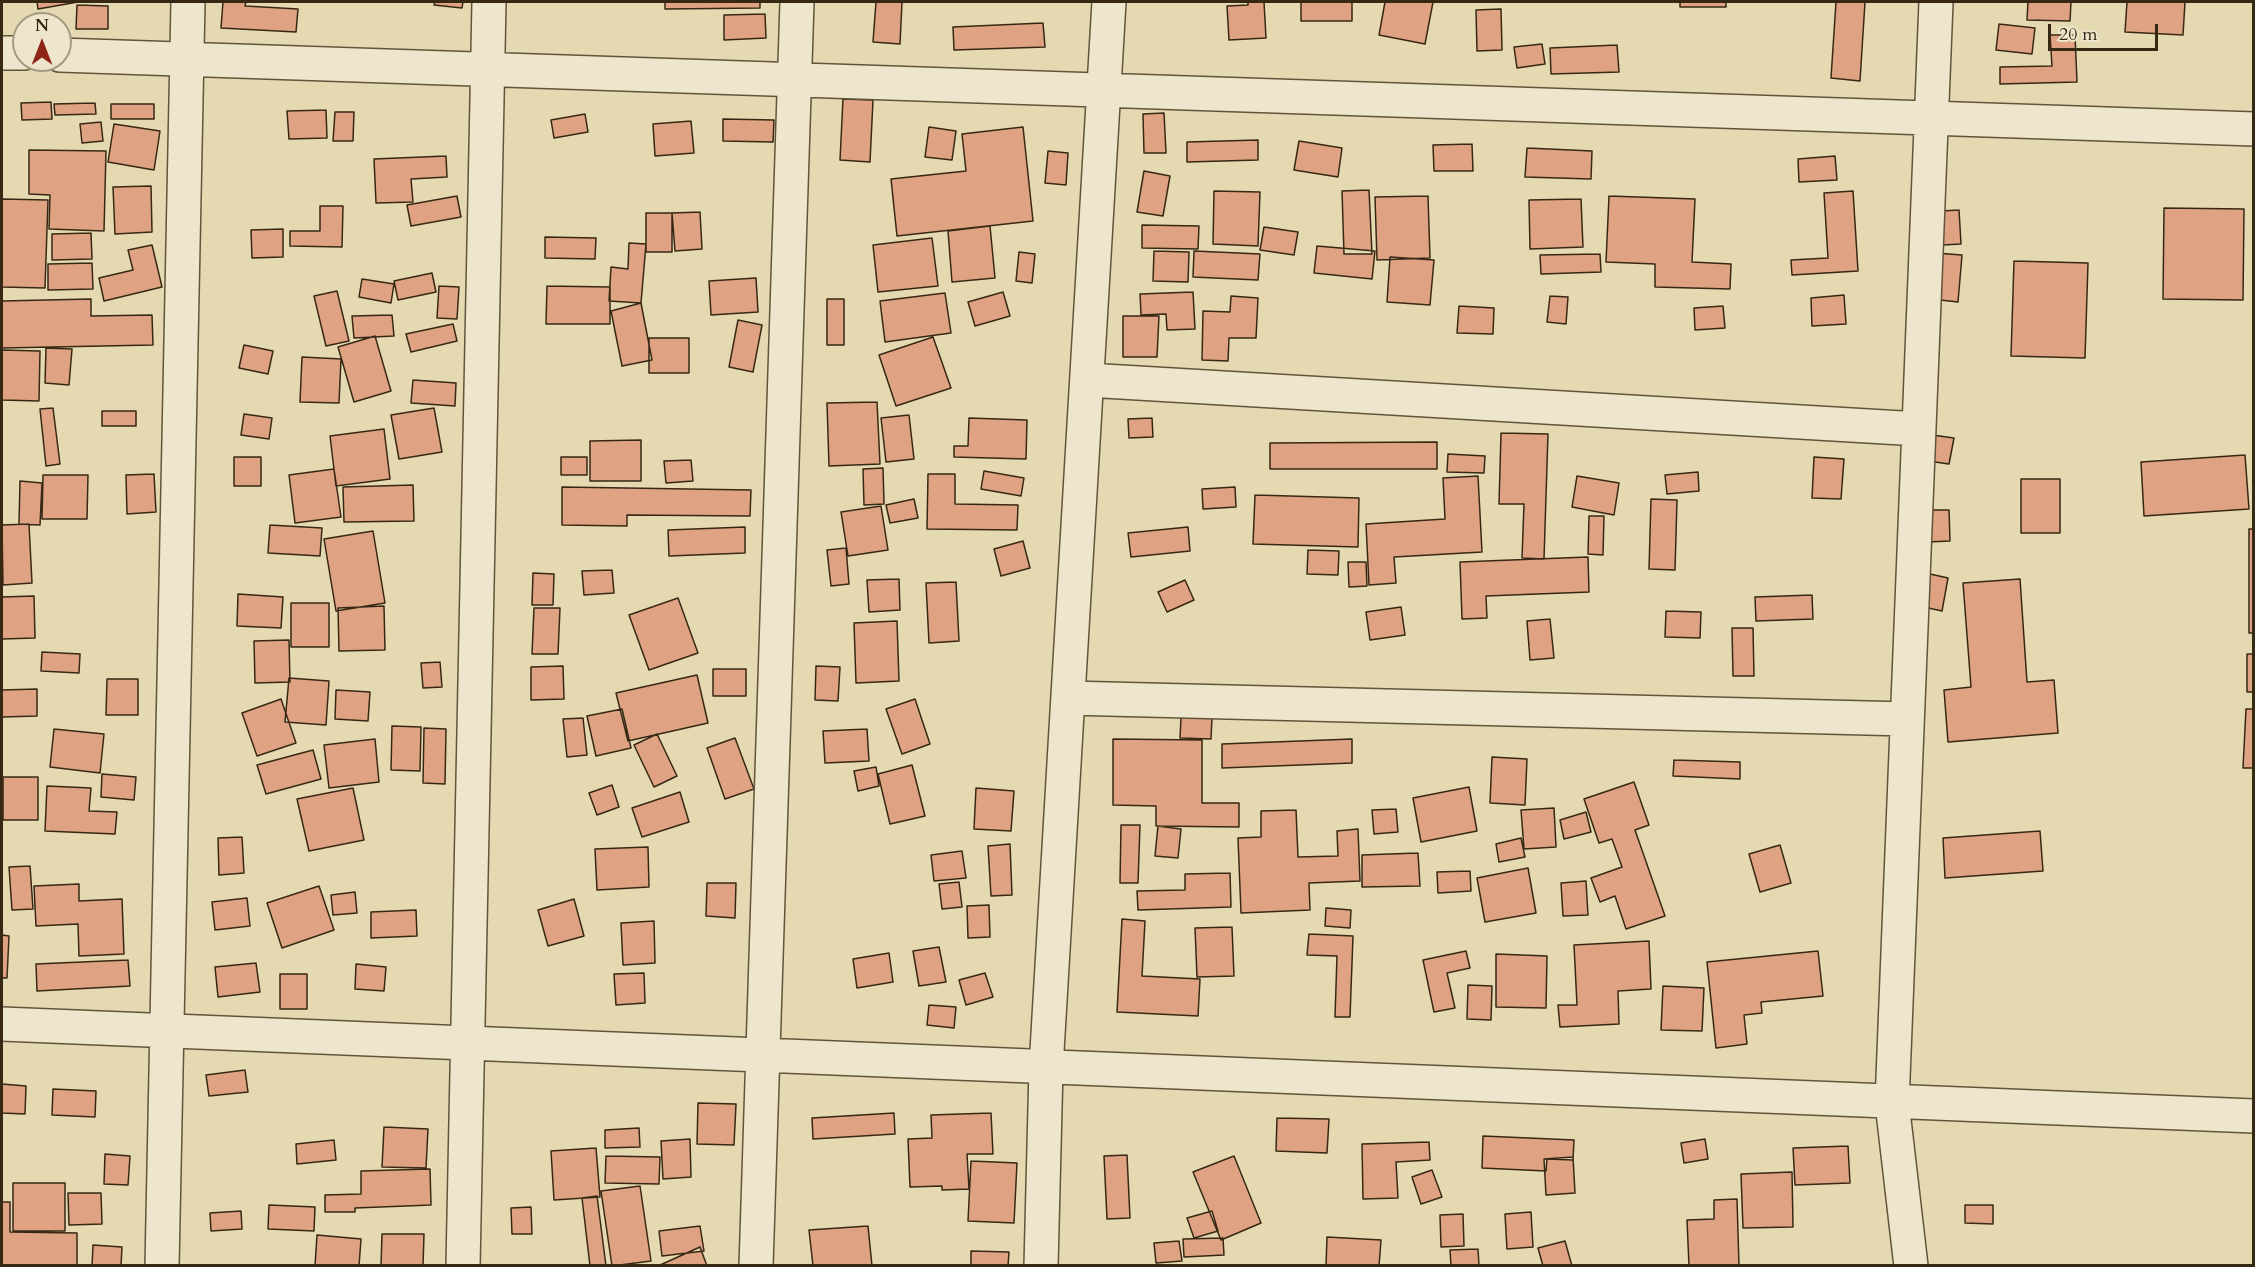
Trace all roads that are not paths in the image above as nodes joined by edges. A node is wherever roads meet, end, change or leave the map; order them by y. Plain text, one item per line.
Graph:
1 (188, 2) edge
2 (489, 2) edge
3 (797, 2) edge
4 (1110, 2) edge
5 (1936, 2) edge
6 (72, 55) edge
7 (187, 59) junction
8 (488, 69) junction
9 (793, 80) junction
10 (1104, 91) junction
11 (1931, 118) junction
12 (2253, 129) edge
13 (1087, 380) junction
14 (1919, 429) junction
15 (1068, 698) junction
16 (1907, 719) junction
17 (2, 1024) edge
18 (166, 1031) junction
19 (468, 1043) junction
20 (762, 1056) junction
21 (1046, 1068) junction
22 (1892, 1103) junction
23 (2253, 1116) edge
24 (162, 1266) edge
25 (463, 1266) edge
26 (756, 1266) edge
27 (1041, 1266) edge
28 (1911, 1266) edge

1 - 7 street
2 - 8 street
3 - 9 street
4 - 10 street
5 - 11 street
6 - 7 street
7 - 8 street
7 - 18 street
8 - 9 street
8 - 19 street
9 - 10 street
9 - 20 street
10 - 11 street
10 - 13 street
11 - 12 street
11 - 14 street
13 - 14 street
13 - 15 street
14 - 16 street
15 - 16 street
15 - 21 street
16 - 22 street
17 - 18 street
18 - 19 street
18 - 24 street
19 - 20 street
19 - 25 street
20 - 21 street
20 - 26 street
21 - 22 street
21 - 27 street
22 - 23 street
22 - 28 street

